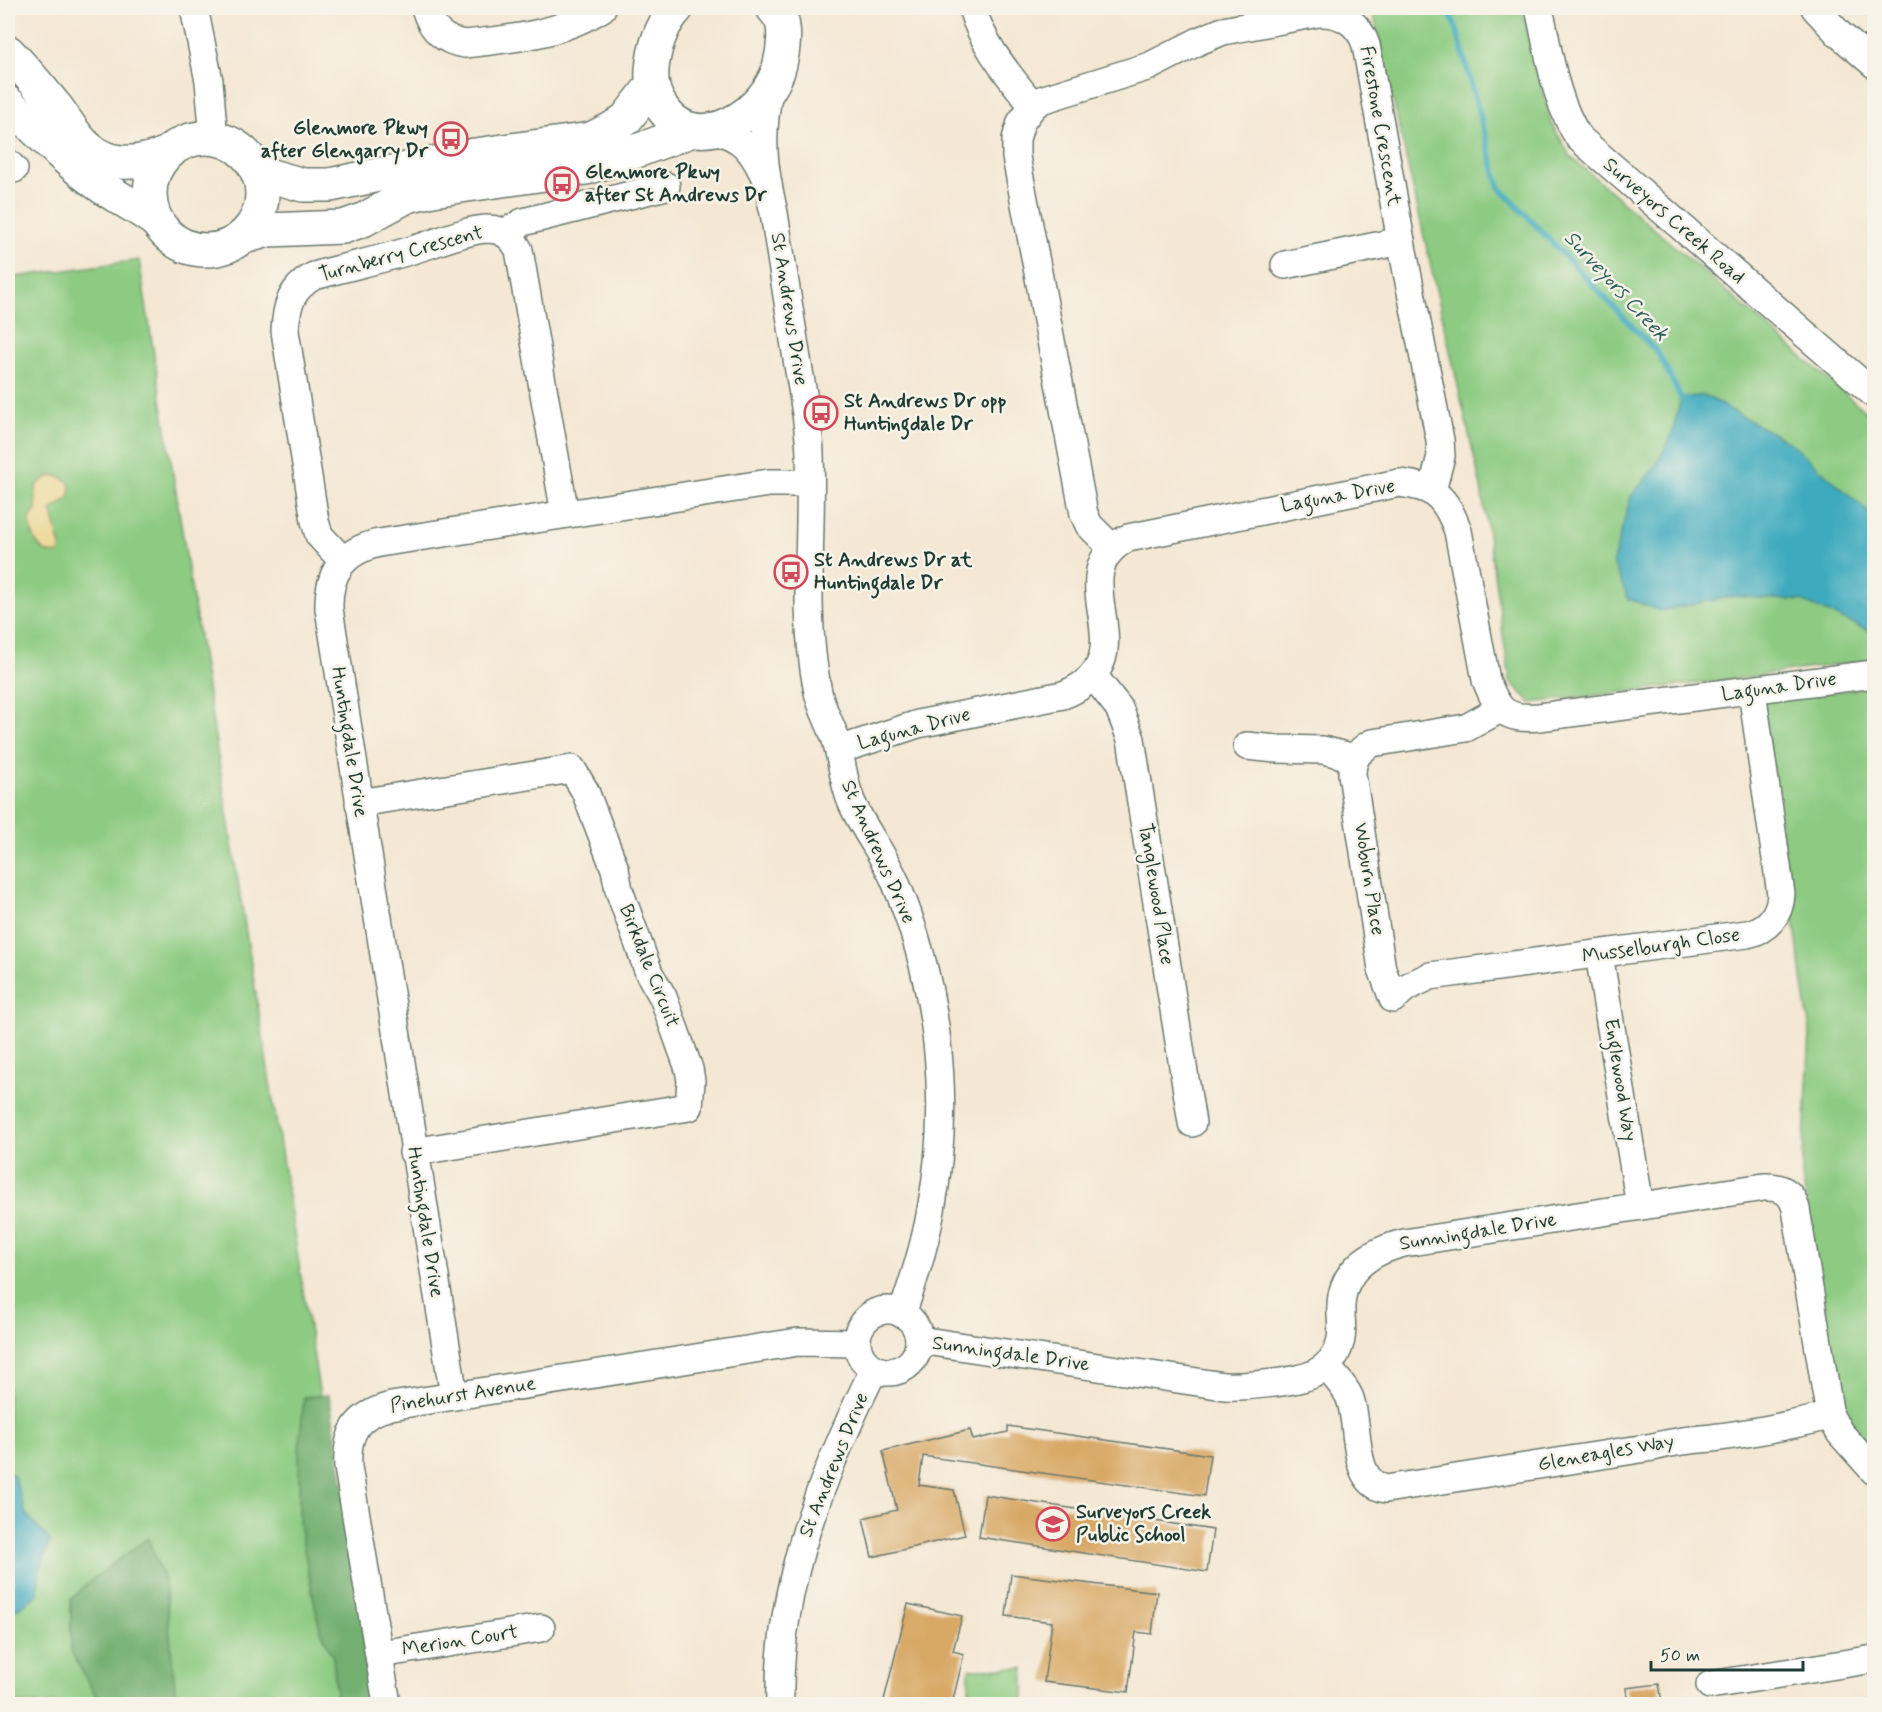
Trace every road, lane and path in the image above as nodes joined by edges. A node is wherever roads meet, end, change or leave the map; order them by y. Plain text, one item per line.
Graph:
1 (194, 8) edge
2 (425, 8) edge
3 (602, 8) edge
4 (677, 8) edge
5 (972, 8) edge
6 (1539, 8) edge
7 (1815, 8) edge
8 (780, 11) edge
9 (1347, 13) edge
10 (8, 52) edge
11 (1875, 64) edge
12 (651, 87) junction
13 (769, 90) junction
14 (8, 103) edge
15 (1033, 106) junction
16 (703, 129) junction
17 (214, 139) junction
18 (170, 152) junction
19 (257, 172) junction
20 (765, 177) junction
21 (666, 186) dead end
22 (157, 222) junction
23 (504, 232) junction
24 (240, 238) junction
25 (1401, 241) junction
26 (1285, 265) dead end
27 (1875, 394) edge
28 (810, 483) junction
29 (1432, 491) junction
30 (565, 514) junction
31 (1112, 548) junction
32 (343, 561) junction
33 (1875, 674) edge
34 (1093, 675) junction
35 (1752, 691) junction
36 (1500, 709) junction
37 (1247, 746) dead end
38 (839, 750) junction
39 (1355, 758) junction
40 (359, 803) junction
41 (1599, 954) junction
42 (1393, 999) joint
43 (1192, 1123) dead end
44 (413, 1152) junction
45 (1640, 1206) junction
46 (902, 1314) junction
47 (919, 1340) junction
48 (857, 1343) junction
49 (1326, 1366) junction
50 (874, 1369) junction
51 (454, 1396) junction
52 (1830, 1416) junction
53 (1875, 1472) edge
54 (541, 1628) dead end
55 (380, 1654) junction
56 (1875, 1659) edge
57 (1710, 1685) dead end
58 (387, 1704) edge
59 (780, 1704) edge

1 - 17 street
2 - 3 street
4 - 12 main road
5 - 15 street
6 - 27 street, Surveyors Creek Road
7 - 11 street
8 - 13 main road
9 - 15 street, Firestone Crescent
9 - 25 street, Firestone Crescent
10 - 18 main road
12 - 16 main road
12 - 19 main road
13 - 16 main road
13 - 20 street, St Andrews Drive
14 - 22 main road
15 - 31 street
16 - 20 street, St Andrews Drive
16 - 24 main road
17 - 18 main road
17 - 19 main road
18 - 22 main road
19 - 24 main road
20 - 28 street, St Andrews Drive
21 - 23 street
22 - 24 main road
23 - 30 street, Turnberry Crescent
23 - 32 street, Turnberry Crescent
25 - 26 street
25 - 29 street, Firestone Crescent
28 - 30 street
28 - 38 street, St Andrews Drive
29 - 31 street, Laguna Drive
29 - 36 street
30 - 32 street
31 - 34 street, Laguna Drive
32 - 40 street, Huntingdale Drive
33 - 35 street, Laguna Drive
34 - 38 street, Laguna Drive
34 - 43 street, Tanglewood Place
35 - 36 street, Laguna Drive
35 - 41 street, Musselburgh Close
36 - 39 street
37 - 39 street
38 - 46 street, St Andrews Drive
39 - 42 street, Woburn Place
40 - 44 street, Huntingdale Drive
40 - 44 street, Birkdale Circuit
41 - 42 street, Musselburgh Close
41 - 45 street, Englewood Way
44 - 51 street, Huntingdale Drive
45 - 49 street, Sunningdale Drive
45 - 52 street, Sunningdale Drive
46 - 47 street
46 - 48 street
47 - 49 street, Sunningdale Drive
47 - 50 street
48 - 50 street
48 - 51 street, Pinehurst Avenue
49 - 52 street, Gleneagles Way
50 - 59 street, St Andrews Drive
51 - 55 street, Pinehurst Avenue
52 - 53 street, Sunningdale Drive
54 - 55 street, Merion Court
55 - 58 street, Pinehurst Avenue
56 - 57 street

